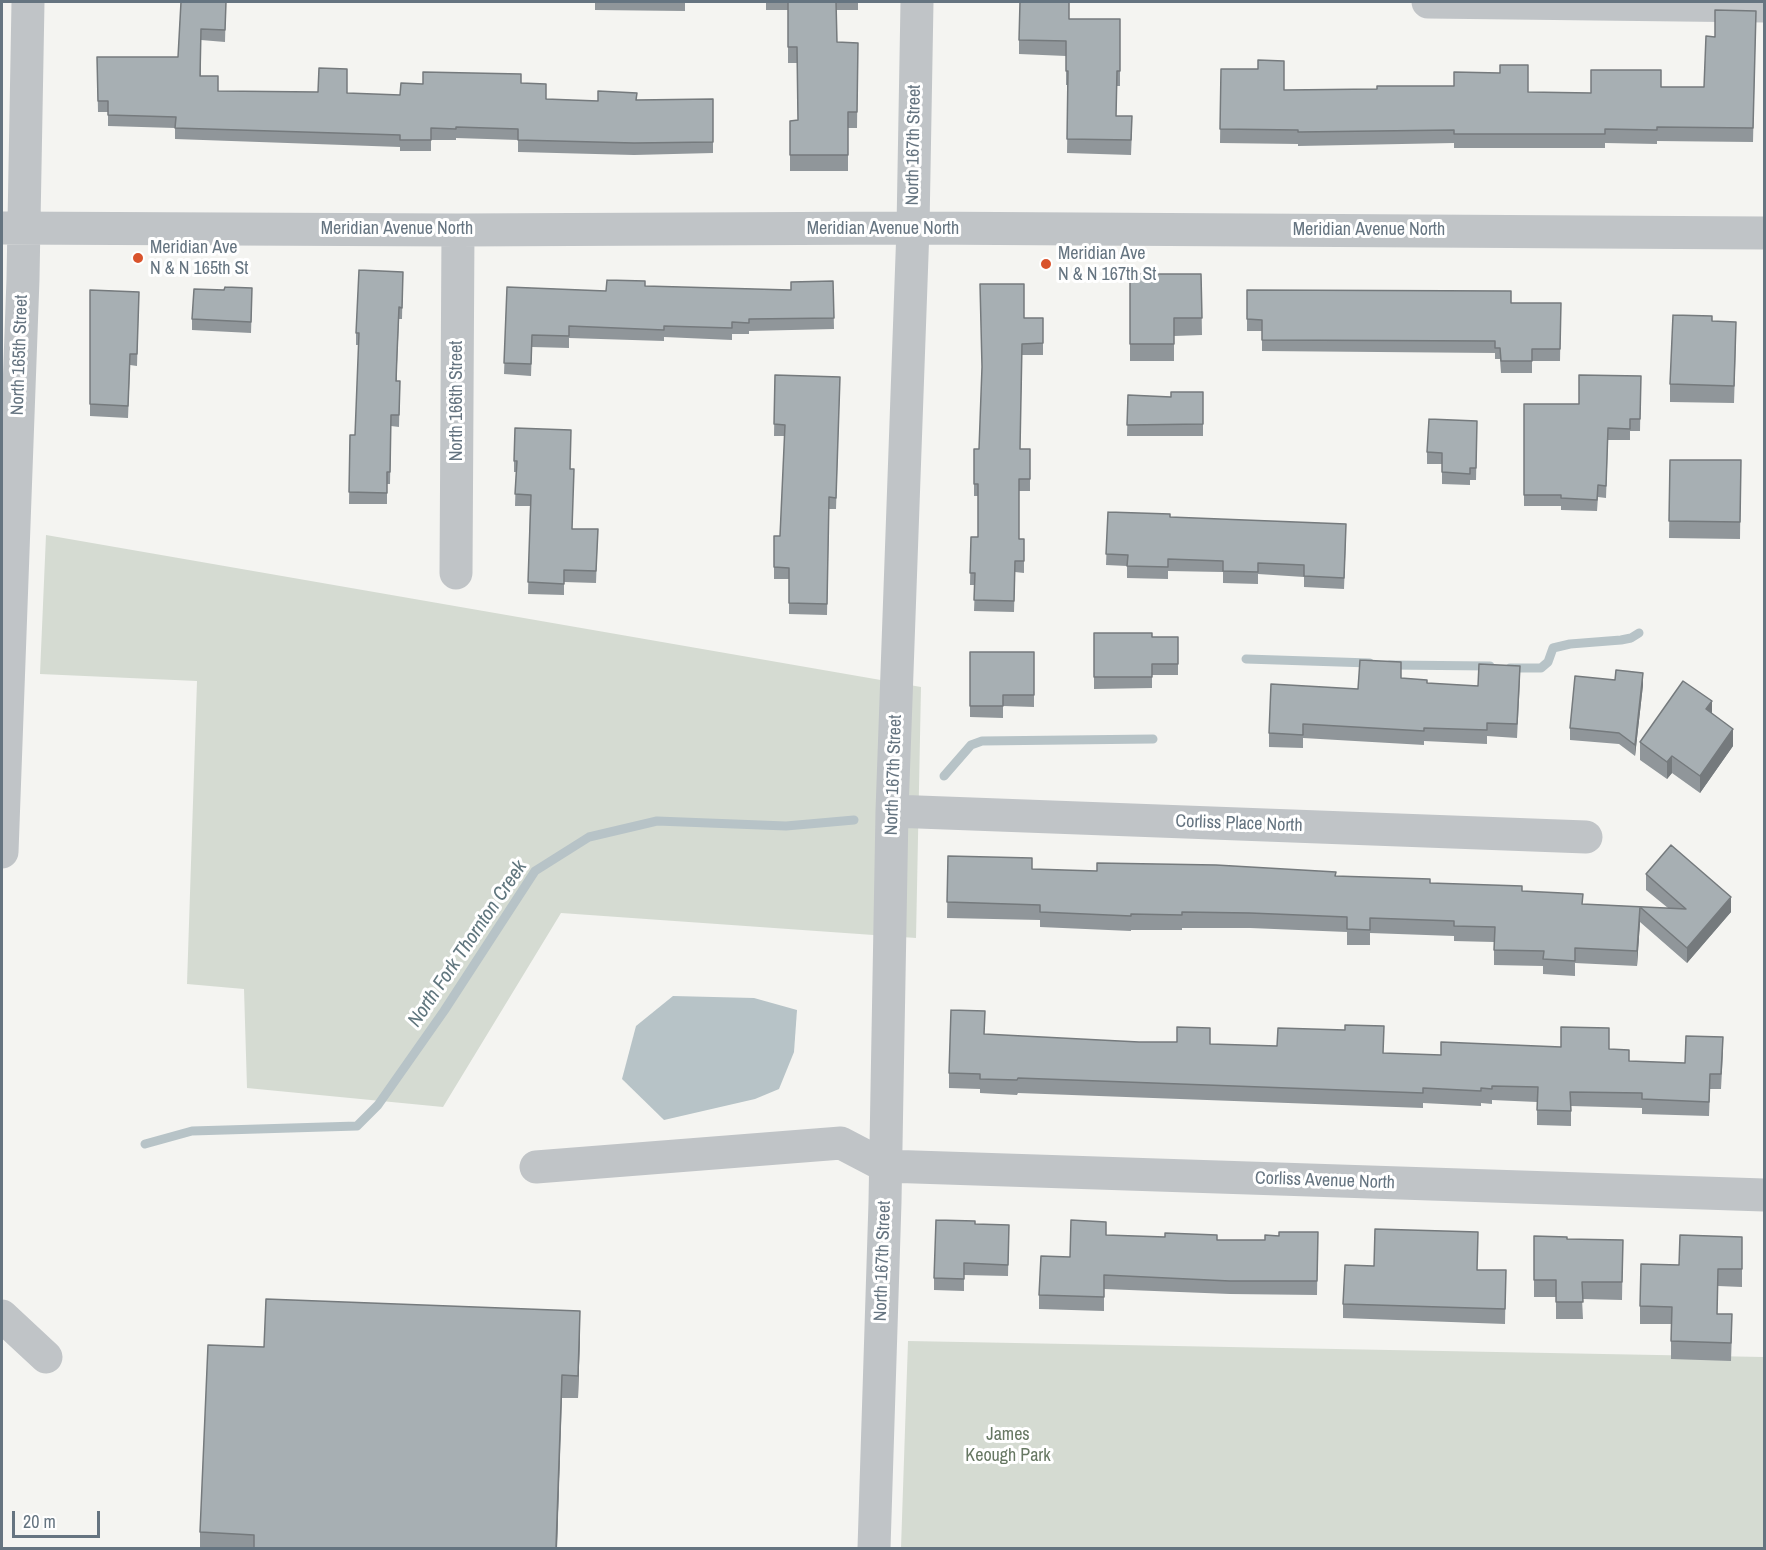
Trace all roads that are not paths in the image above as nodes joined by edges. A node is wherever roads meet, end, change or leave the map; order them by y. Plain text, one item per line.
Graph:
1 (28, 2) edge
2 (917, 2) edge
3 (1428, 2) edge
4 (1764, 6) edge
5 (13, 228) edge
6 (913, 228) junction
7 (458, 230) junction
8 (1764, 233) edge
9 (456, 573) dead end
10 (892, 811) junction
11 (1586, 837) dead end
12 (2, 852) edge
13 (885, 1166) junction
14 (536, 1167) dead end
15 (1764, 1195) edge
16 (2, 1316) edge
17 (46, 1357) dead end
18 (874, 1548) edge

1 - 5 street, North 165th Street
2 - 6 street, North 167th Street
3 - 4 street
5 - 7 street, Meridian Avenue North
5 - 12 street, North 165th Street
6 - 7 street, Meridian Avenue North
6 - 8 street, Meridian Avenue North
6 - 10 street, North 167th Street
7 - 9 street, North 166th Street
10 - 11 street, Corliss Place North
10 - 13 street, North 167th Street
13 - 14 street
13 - 15 street, Corliss Avenue North
13 - 18 street, North 167th Street
16 - 17 street

